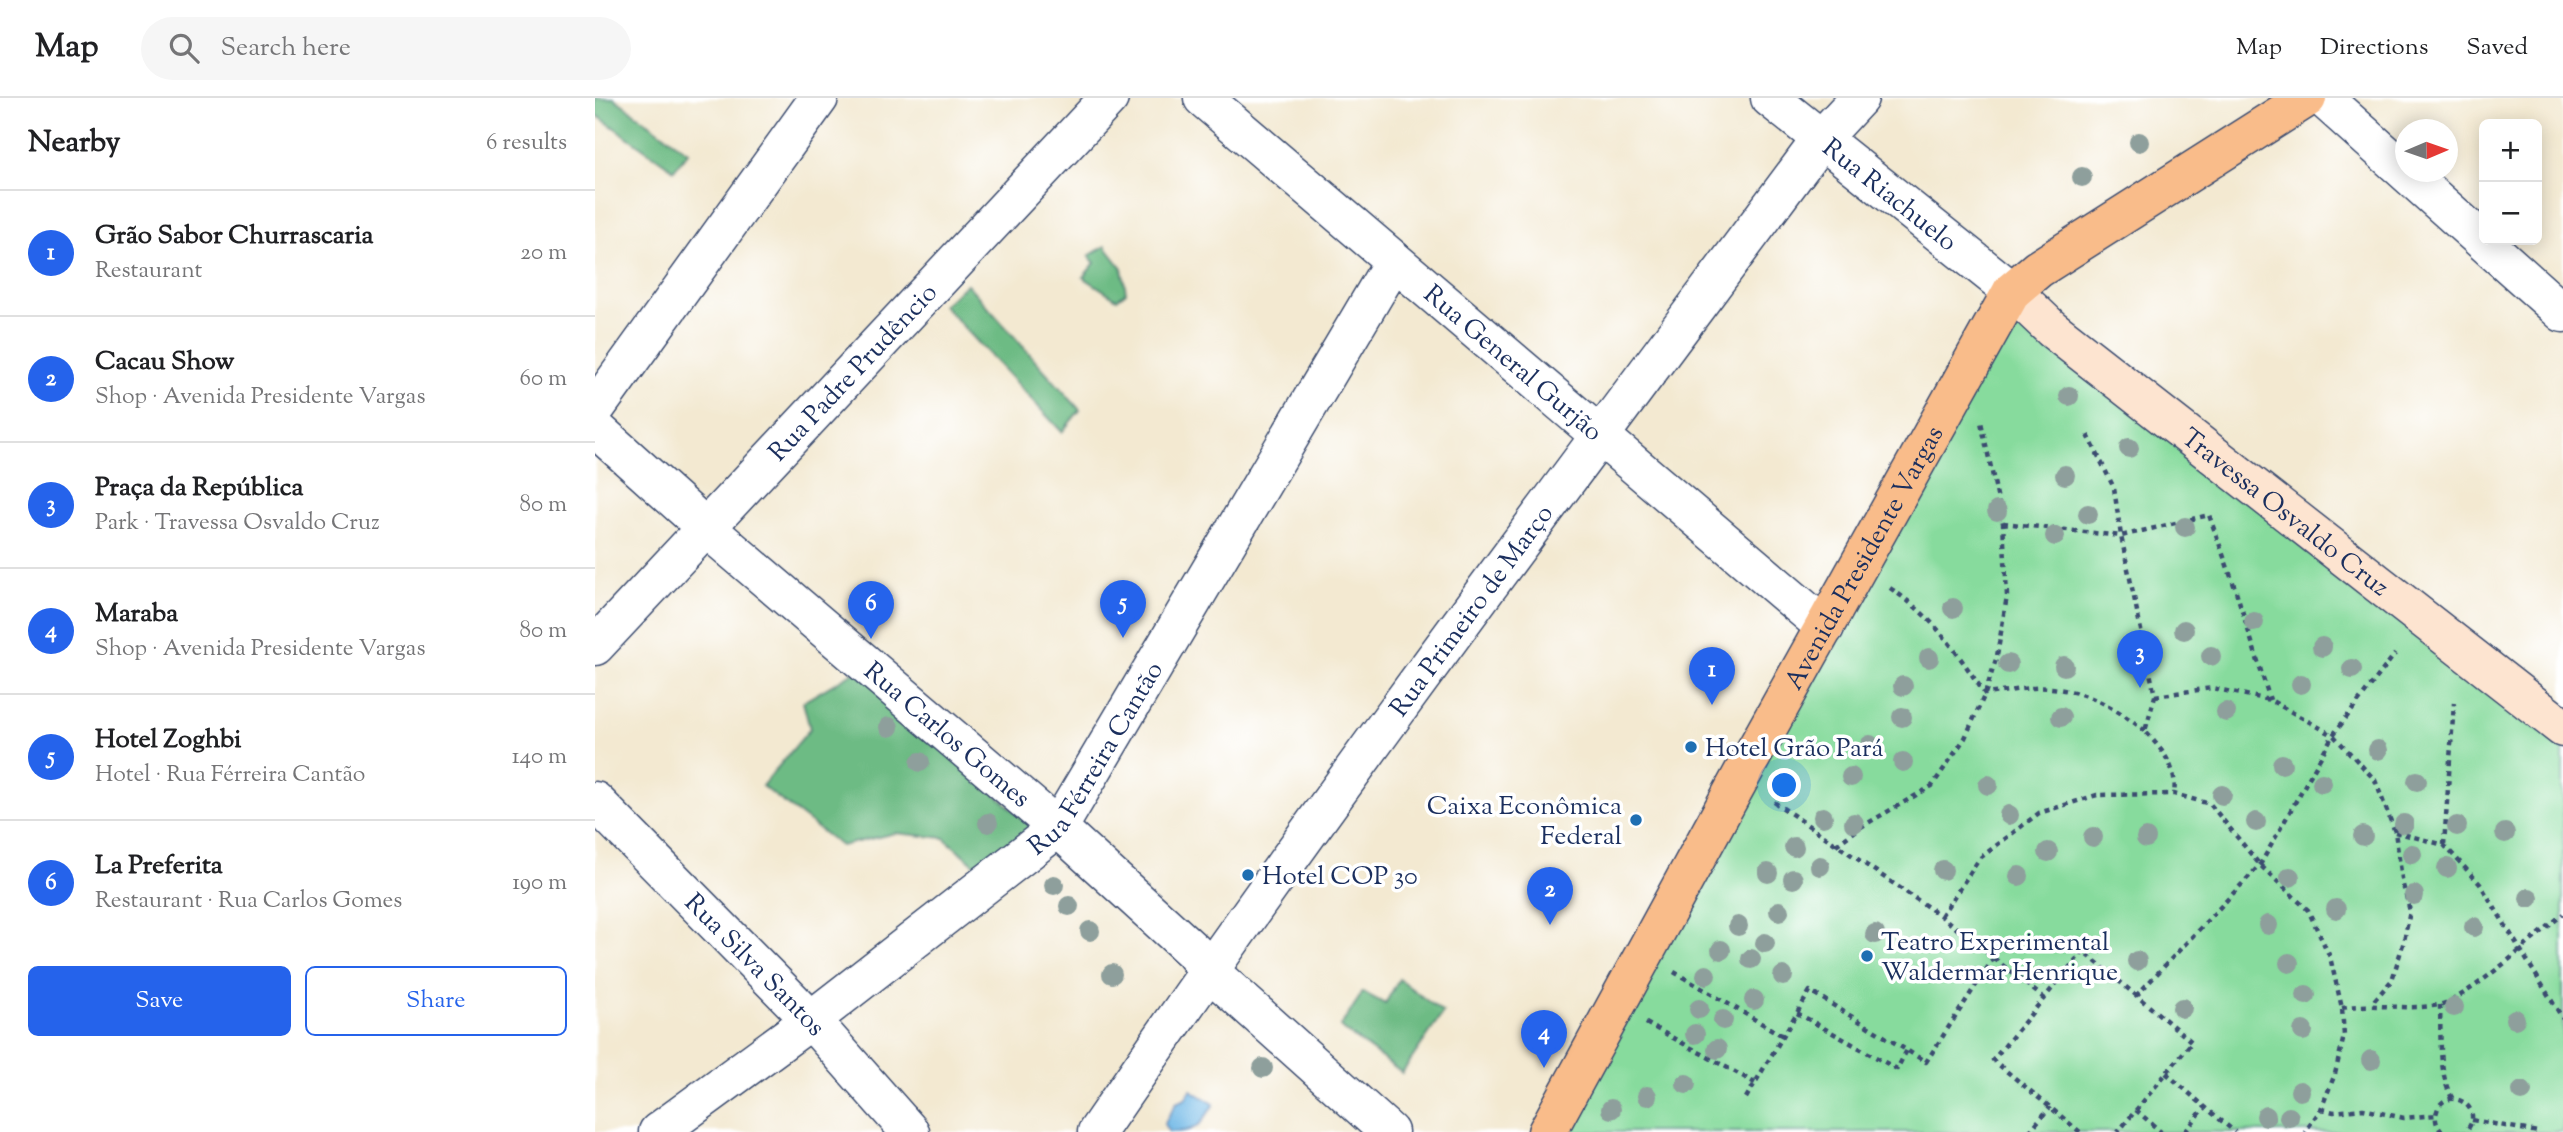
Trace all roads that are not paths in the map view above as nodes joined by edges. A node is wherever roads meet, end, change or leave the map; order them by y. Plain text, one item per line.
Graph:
1 (819, 98) edge
2 (1109, 98) edge
3 (1203, 98) edge
4 (1770, 98) edge
5 (1859, 98) edge
6 (2307, 98) edge
7 (2323, 98) edge
8 (1822, 138) junction
9 (1394, 261) junction
10 (2012, 291) junction
11 (2563, 313) edge
12 (595, 409) edge
13 (595, 428) edge
14 (1600, 436) junction
15 (705, 527) junction
16 (1825, 627) junction
17 (595, 646) edge
18 (2563, 728) edge
19 (595, 801) edge
20 (1058, 828) junction
21 (1208, 971) junction
22 (811, 1020) junction
23 (658, 1132) edge
24 (910, 1132) edge
25 (1097, 1132) edge
26 (1389, 1132) edge
27 (1547, 1132) edge

1 - 12 street
2 - 15 street, Rua Padre Prudêncio
3 - 9 street, Rua General Gurjão
4 - 8 street, Rua Riachuelo
5 - 8 street, Rua Primeiro de Março
6 - 10 main road, Avenida Presidente Vargas
7 - 11 street
8 - 10 street, Rua Riachuelo
8 - 14 street, Rua Primeiro de Março
9 - 14 street, Rua General Gurjão
9 - 20 street, Rua Férreira Cantão
10 - 16 main road, Avenida Presidente Vargas
10 - 18 main road, Travessa Osvaldo Cruz
13 - 15 street, Rua Carlos Gomes
14 - 16 street, Rua General Gurjão
14 - 21 street, Rua Primeiro de Março
15 - 17 street, Rua Padre Prudêncio
15 - 20 street, Rua Carlos Gomes
16 - 27 main road, Avenida Presidente Vargas
19 - 22 street, Rua Silva Santos
20 - 21 street, Rua Carlos Gomes
20 - 22 street, Rua Férreira Cantão
21 - 25 street, Rua Primeiro de Março
21 - 26 street, Rua Carlos Gomes
22 - 23 street, Rua Férreira Cantão
22 - 24 street, Rua Silva Santos

